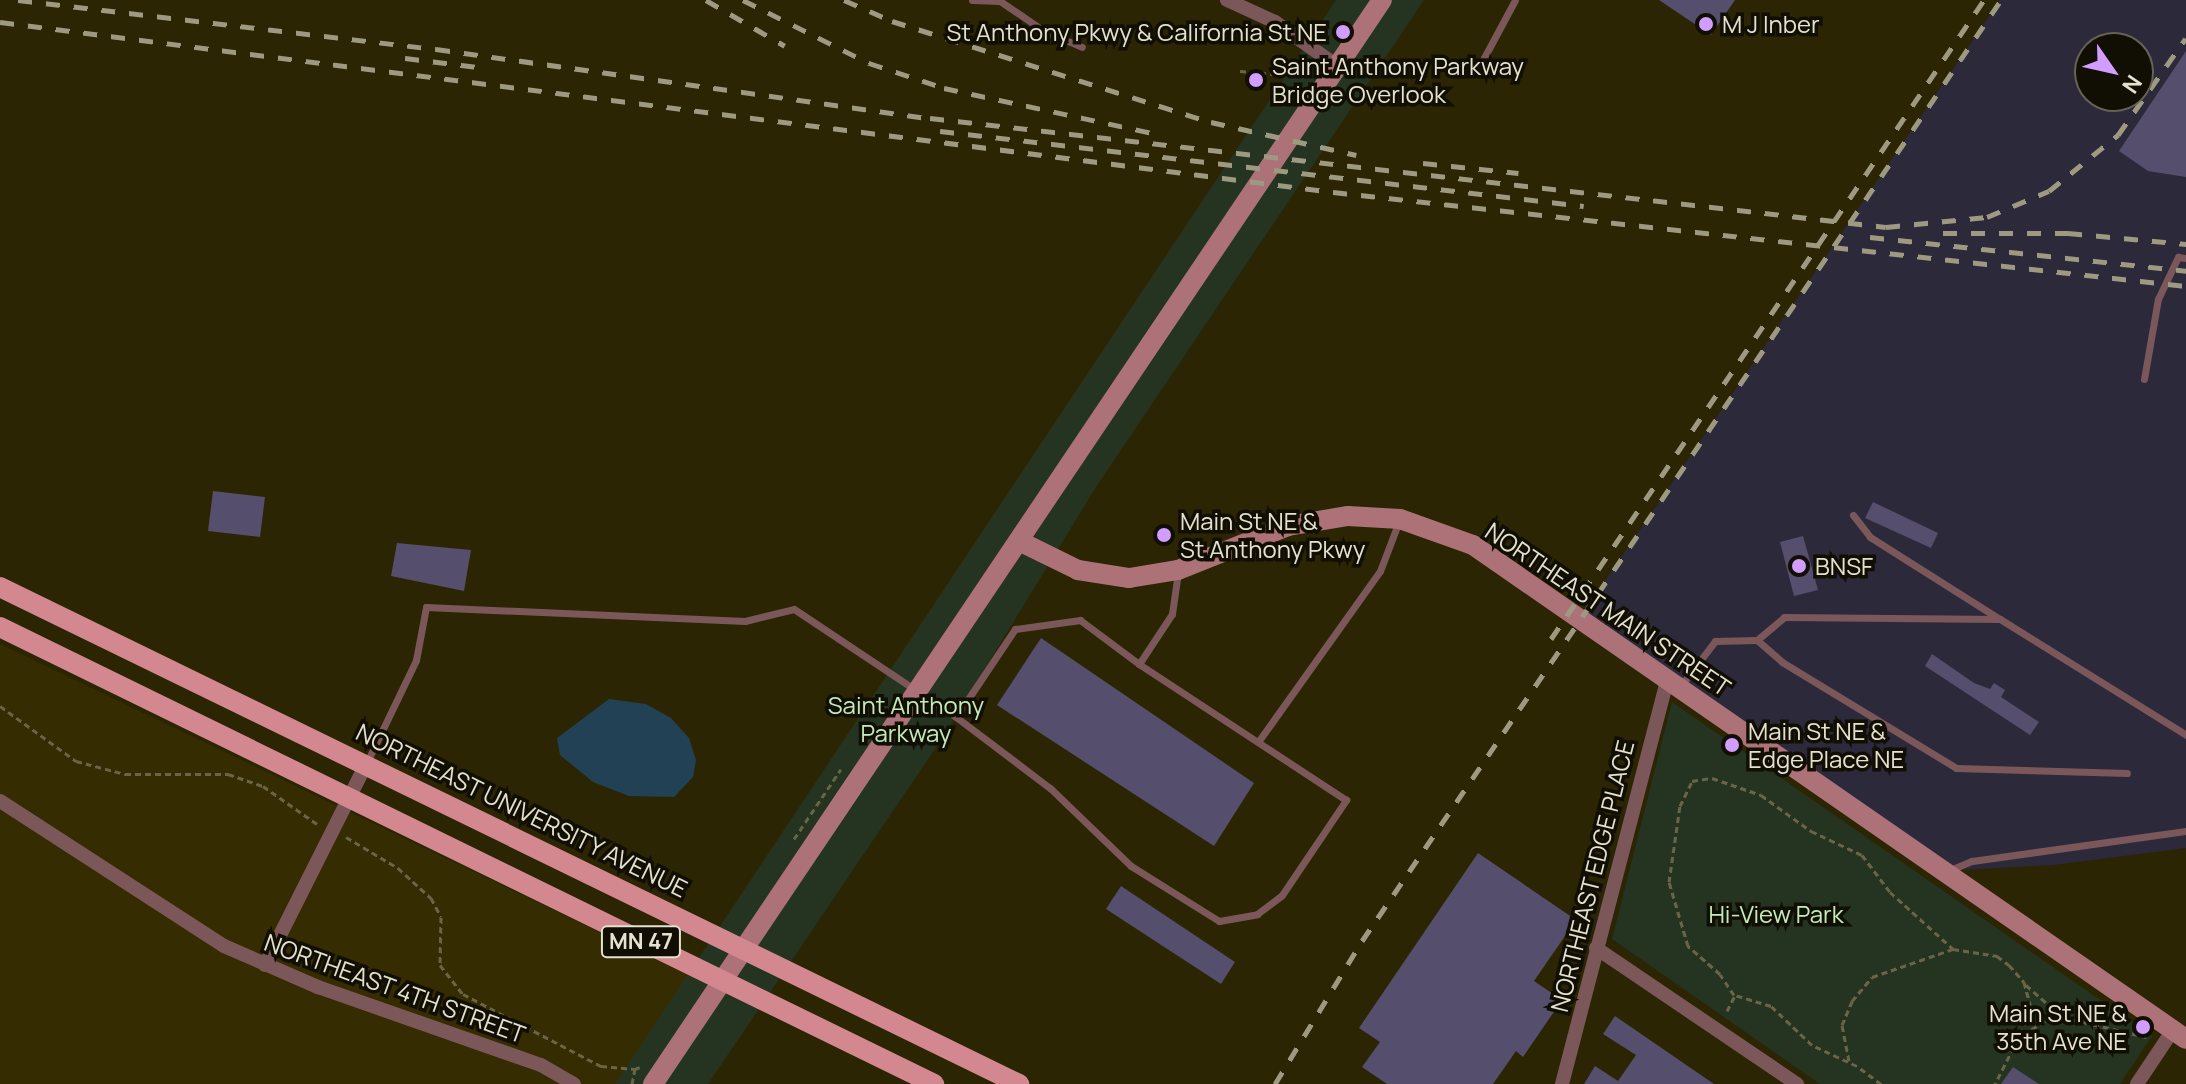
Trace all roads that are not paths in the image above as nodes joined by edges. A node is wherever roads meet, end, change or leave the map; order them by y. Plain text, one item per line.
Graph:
1 (972, 0) edge
2 (1000, 0) edge
3 (1227, 0) edge
4 (1382, 0) edge
5 (1515, 0) edge
6 (1082, 47) dead end
7 (1337, 66) junction
8 (1478, 69) dead end
9 (2186, 258) edge
10 (2144, 379) dead end
11 (1853, 515) dead end
12 (1400, 519) junction
13 (1019, 541) junction
14 (1178, 570) junction
15 (0, 587) edge
16 (2000, 619) junction
17 (0, 627) edge
18 (1757, 640) junction
19 (1139, 664) junction
20 (1673, 684) junction
21 (917, 692) junction
22 (956, 717) junction
23 (2186, 735) edge
24 (1258, 742) junction
25 (366, 764) junction
26 (2127, 773) dead end
27 (349, 798) junction
28 (0, 801) edge
29 (2186, 831) edge
30 (1944, 873) junction
31 (1596, 948) junction
32 (265, 965) junction
33 (2180, 1035) edge
34 (1564, 1083) edge
35 (574, 1084) edge
36 (653, 1084) edge
37 (934, 1084) edge
38 (1019, 1084) edge
39 (1797, 1084) edge
40 (2137, 1084) edge

1 - 2 lane
2 - 6 lane
3 - 7 street
4 - 7 street
5 - 8 lane
7 - 13 street
9 - 10 lane
11 - 16 lane
12 - 14 street, NORTHEAST MAIN STREET
12 - 20 street, NORTHEAST MAIN STREET
12 - 24 lane
13 - 14 street, NORTHEAST MAIN STREET
13 - 21 street
14 - 19 lane
15 - 25 main road, NORTHEAST UNIVERSITY AVENUE / MN 47
16 - 18 lane
16 - 23 lane
17 - 27 main road, MN 47
18 - 20 lane
18 - 26 lane
19 - 22 lane
19 - 24 lane
20 - 30 street, NORTHEAST MAIN STREET
20 - 31 street, NORTHEAST EDGE PLACE
21 - 22 lane
21 - 25 lane
21 - 36 street
22 - 24 lane
25 - 27 street
25 - 38 main road, NORTHEAST UNIVERSITY AVENUE / MN 47
27 - 32 street
27 - 37 main road, MN 47
28 - 32 street, NORTHEAST 4TH STREET
29 - 30 lane
30 - 33 street, NORTHEAST MAIN STREET
31 - 34 street, NORTHEAST EDGE PLACE
31 - 39 street
32 - 35 street, NORTHEAST 4TH STREET
33 - 40 street

